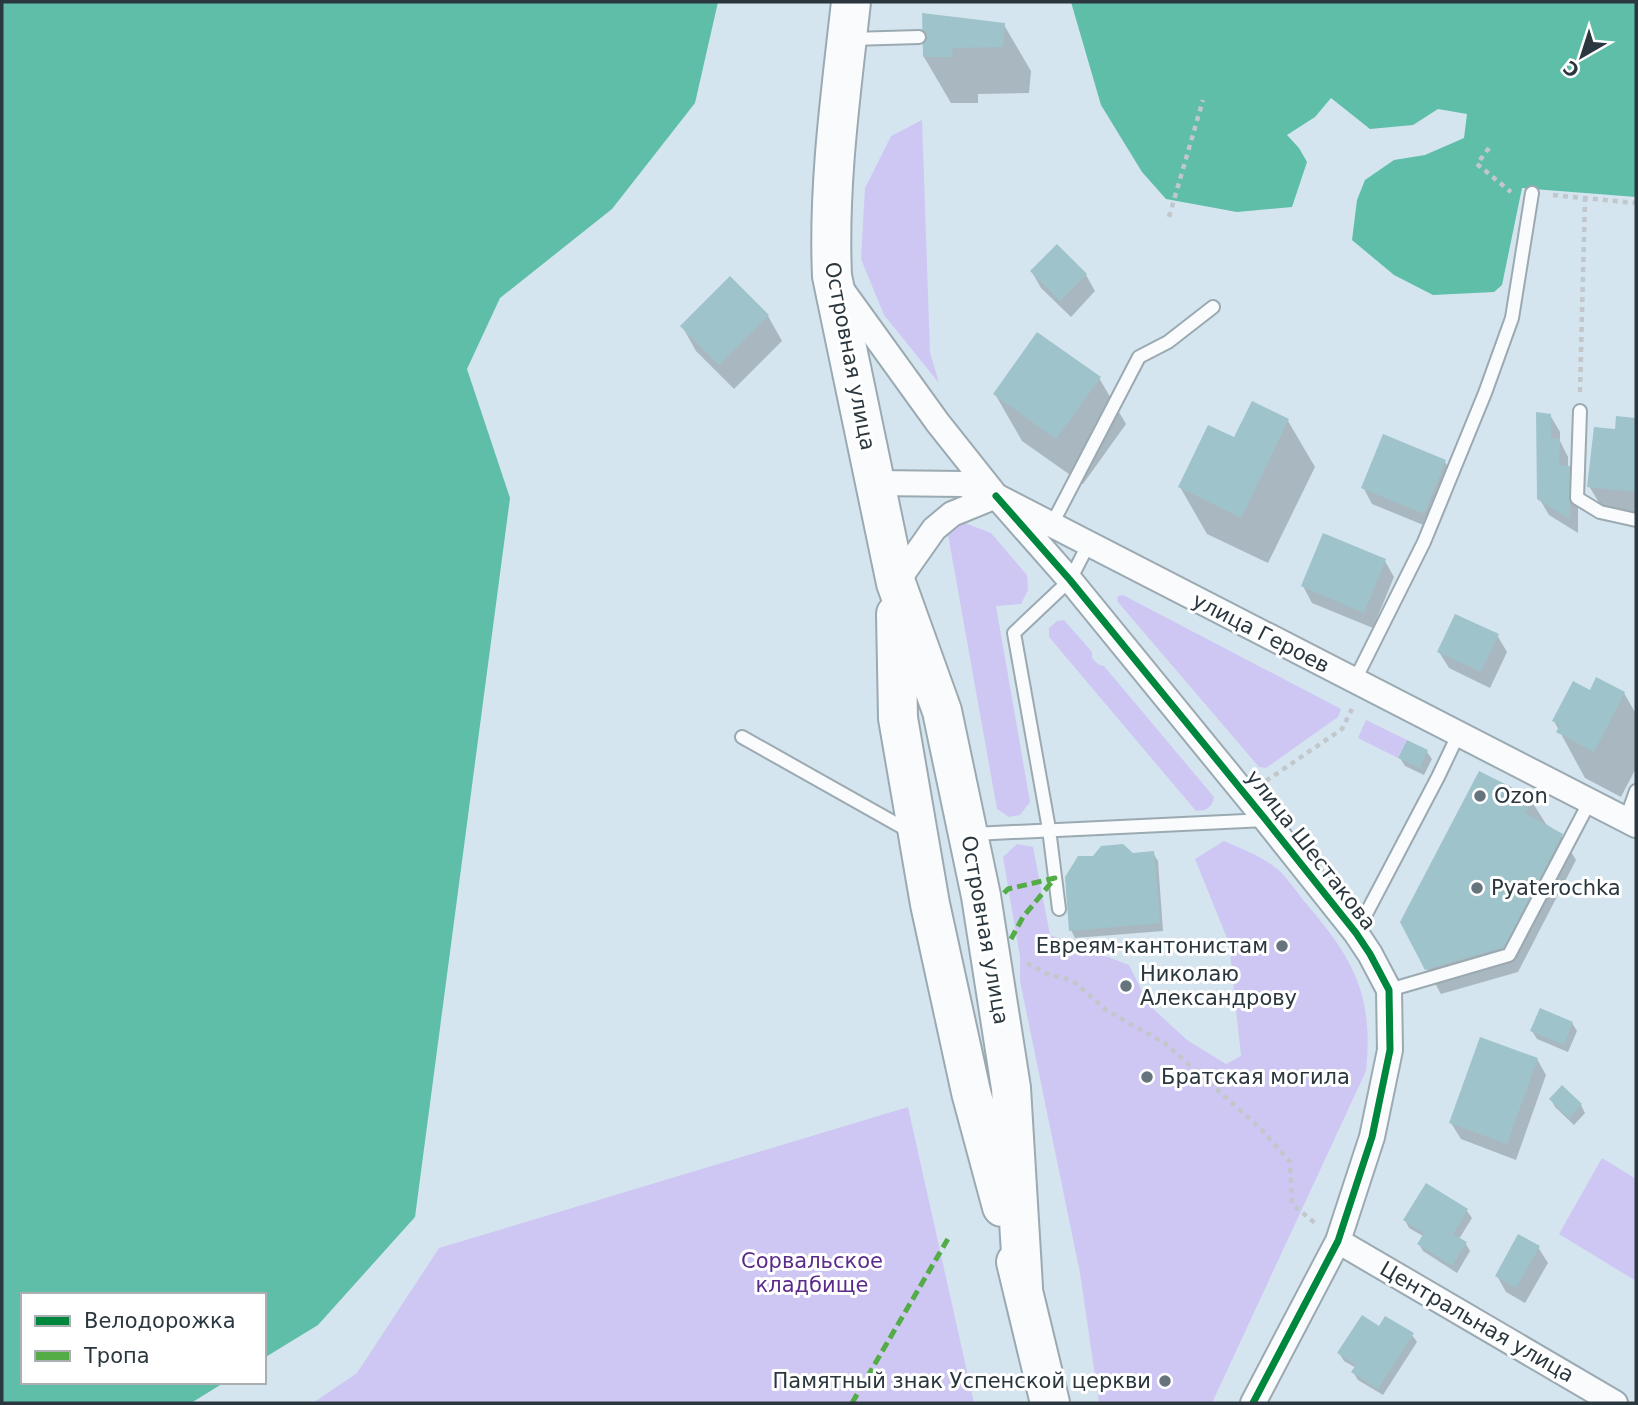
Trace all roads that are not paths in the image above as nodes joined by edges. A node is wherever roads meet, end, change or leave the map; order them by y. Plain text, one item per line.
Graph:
1 (851, 2) edge
2 (919, 37) dead end
3 (847, 39) junction
4 (1532, 194) road end
5 (832, 275) junction
6 (1213, 307) dead end
7 (1580, 411) road end
8 (875, 483) junction
9 (996, 496) junction
10 (1636, 520) edge
11 (1051, 526) junction
12 (1088, 545) junction
13 (1070, 580) junction
14 (895, 583) junction
15 (1355, 680) junction
16 (1459, 733) junction
17 (742, 737) dead end
18 (1636, 790) edge
19 (1590, 801) junction
20 (1266, 820) junction
21 (1631, 822) edge
22 (1049, 829) junction
23 (969, 834) junction
24 (919, 836) junction
25 (1059, 909) dead end
26 (1356, 933) junction
27 (1389, 990) junction
28 (1338, 1241) junction
29 (1023, 1287) junction
30 (1050, 1403) edge
31 (1254, 1403) edge
32 (1615, 1403) edge

1 - 3 main road, Островная улица
2 - 3 lane
3 - 5 main road, Островная улица
4 - 15 lane
5 - 8 main road, Островная улица
5 - 9 street, улица Шестакова
6 - 11 lane
7 - 10 lane
8 - 9 street, улица Героев
8 - 14 main road, Островная улица
9 - 11 street, улица Героев
9 - 13 street, улица Шестакова
9 - 14 street
11 - 12 street, улица Героев
12 - 13 lane
12 - 15 street, улица Героев
13 - 20 street, улица Шестакова
13 - 22 lane
14 - 23 main road, Островная улица
14 - 24 main road, Островная улица
15 - 16 street, улица Героев
16 - 19 street, улица Героев
16 - 26 lane
17 - 24 lane
18 - 21 lane
19 - 21 street, улица Героев
19 - 27 lane
20 - 22 lane
20 - 26 street, улица Шестакова
22 - 23 lane
22 - 25 lane
23 - 24 main road
23 - 29 main road, Островная улица
24 - 29 main road, Островная улица
26 - 27 street, улица Шестакова
27 - 28 street, улица Шестакова
28 - 31 street, улица Шестакова
28 - 32 street, Центральная улица
29 - 30 main road, Островная улица

